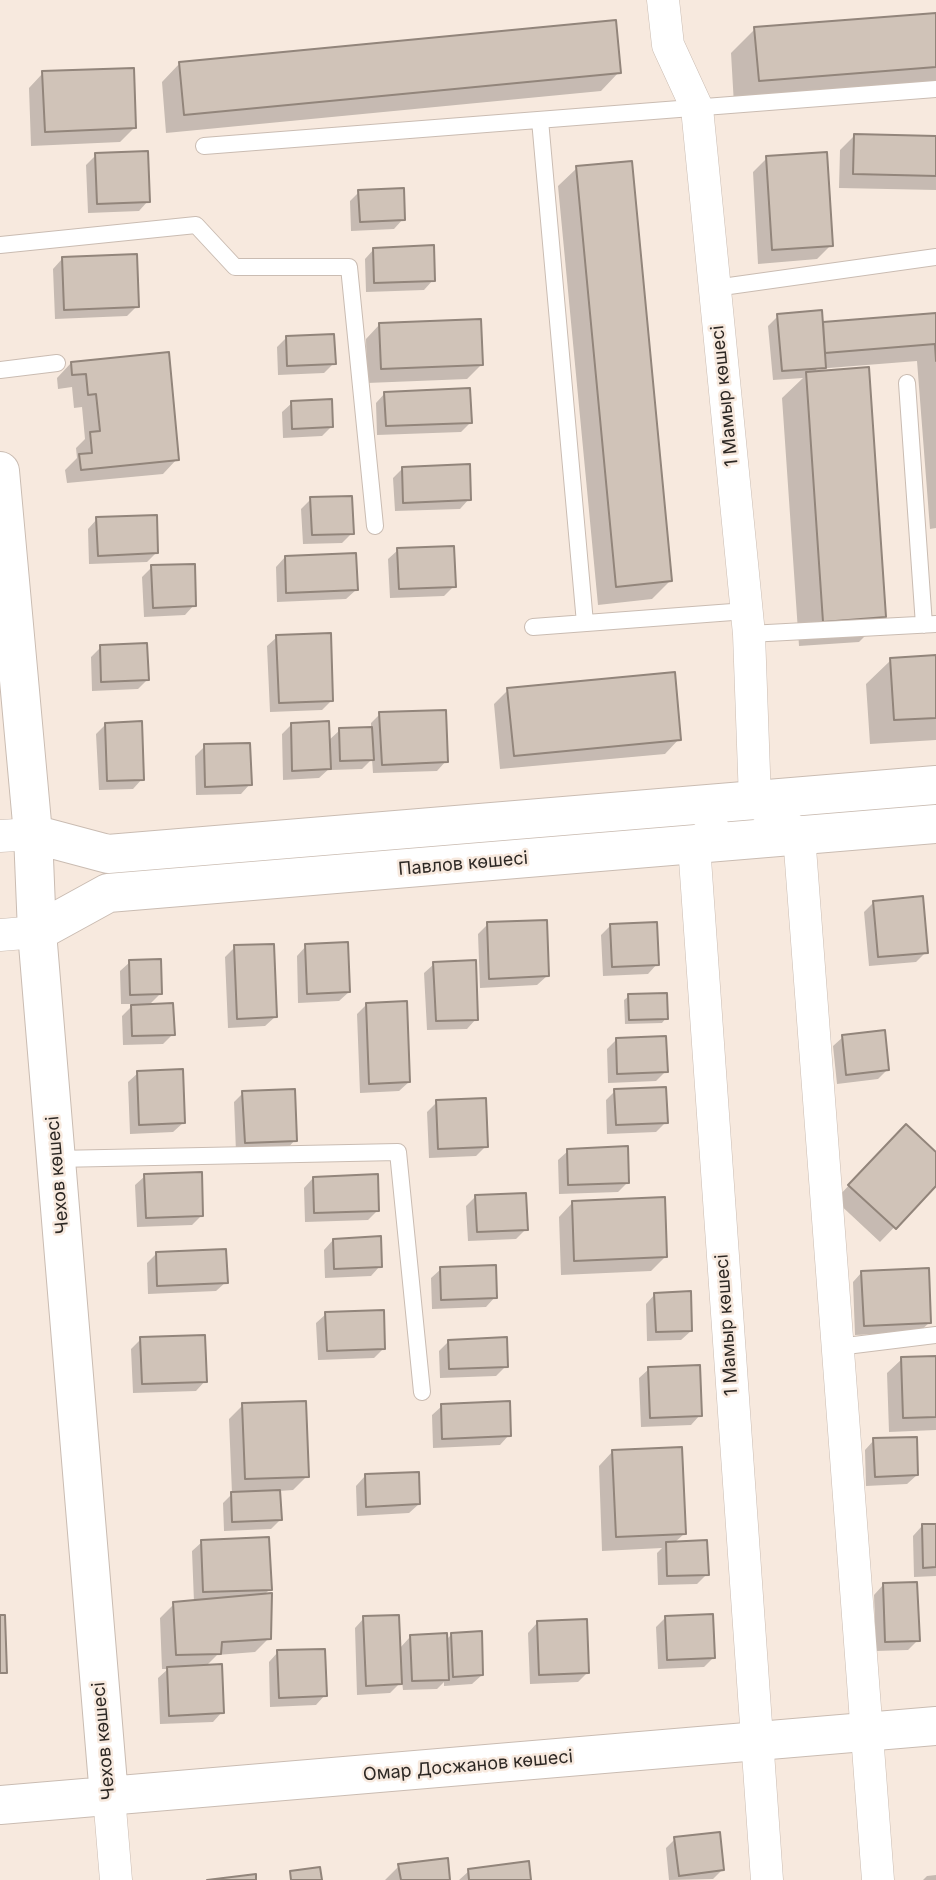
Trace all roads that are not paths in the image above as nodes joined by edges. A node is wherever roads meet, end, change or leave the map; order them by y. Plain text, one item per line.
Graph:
1 (663, 0) edge
2 (936, 89) edge
3 (697, 108) junction
4 (540, 120) junction
5 (204, 146) dead end
6 (0, 245) edge
7 (936, 257) edge
8 (715, 288) junction
9 (57, 363) dead end
10 (0, 370) edge
11 (907, 383) dead end
12 (0, 471) edge
13 (375, 526) dead end
14 (748, 623) junction
15 (585, 624) junction
16 (930, 624) edge
17 (533, 627) dead end
18 (936, 785) edge
19 (755, 800) junction
20 (936, 824) edge
21 (17, 835) edge
22 (799, 835) junction
23 (694, 845) junction
24 (37, 932) junction
25 (0, 935) edge
26 (56, 1158) junction
27 (936, 1335) edge
28 (838, 1346) junction
29 (422, 1391) dead end
30 (936, 1726) edge
31 (867, 1732) junction
32 (756, 1741) junction
33 (109, 1796) junction
34 (0, 1805) edge
35 (116, 1880) edge
36 (767, 1880) edge
37 (878, 1880) edge

1 - 3 street, 1 Мамыр көшесі
2 - 3 lane
3 - 4 lane
3 - 8 street, 1 Мамыр көшесі
4 - 5 lane
4 - 15 lane
6 - 13 lane
7 - 8 lane
8 - 14 street, 1 Мамыр көшесі
9 - 10 lane
11 - 16 lane
12 - 21 street, Чехов көшесі
14 - 15 lane
14 - 16 lane
14 - 19 street, 1 Мамыр көшесі
15 - 17 lane
18 - 19 street
19 - 21 street
19 - 22 street
19 - 23 street
20 - 22 street, Павлов көшесі
21 - 24 street, Чехов көшесі
22 - 23 street, Павлов көшесі
22 - 28 street
23 - 24 street, Павлов көшесі
23 - 32 street, 1 Мамыр көшесі
24 - 25 street, Павлов көшесі
24 - 26 street, Чехов көшесі
26 - 29 lane
26 - 33 street, Чехов көшесі
27 - 28 lane
28 - 31 street
30 - 31 street, Омар Досжанов көшесі
31 - 32 street, Омар Досжанов көшесі
31 - 37 street
32 - 33 street, Омар Досжанов көшесі
32 - 36 street, 1 Мамыр көшесі
33 - 34 street, Омар Досжанов көшесі
33 - 35 street, Чехов көшесі

